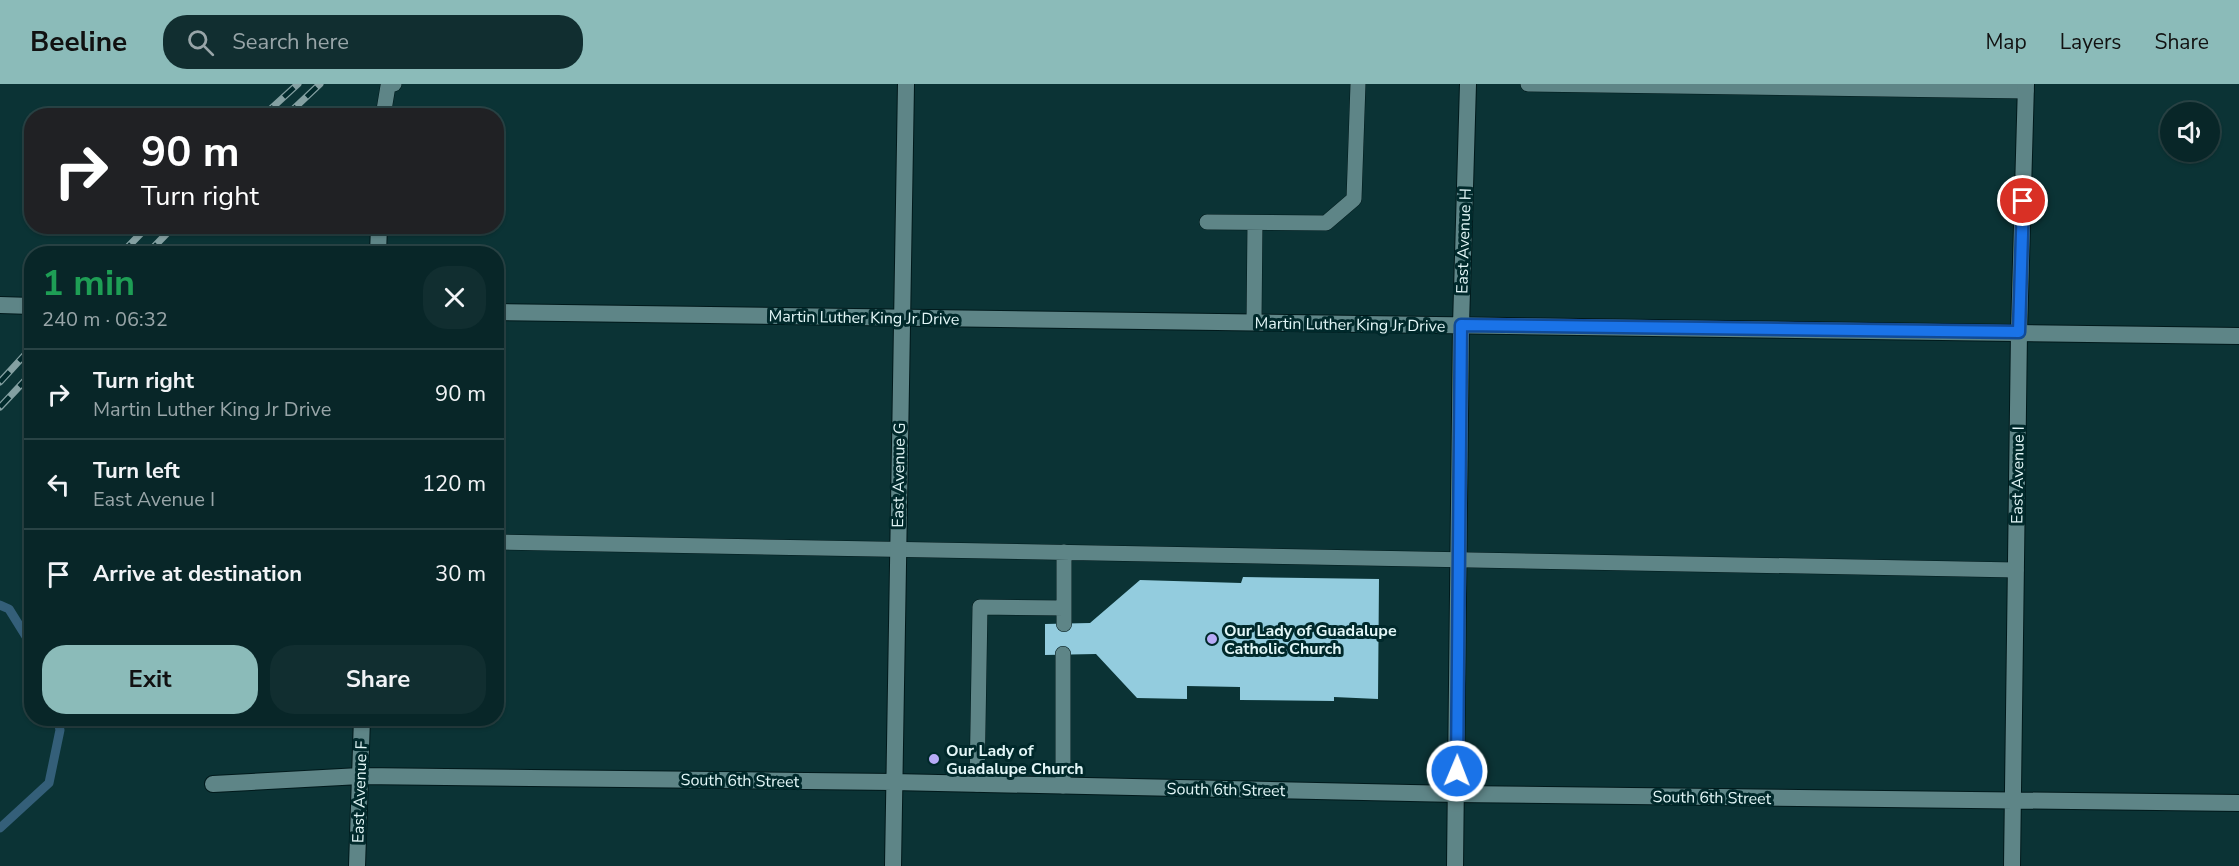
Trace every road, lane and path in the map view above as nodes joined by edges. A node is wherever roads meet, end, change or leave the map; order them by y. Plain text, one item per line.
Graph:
1 (394, 84) edge
2 (906, 84) edge
3 (1358, 84) edge
4 (1468, 84) edge
5 (1528, 84) edge
6 (2026, 87) edge
7 (384, 108) edge
8 (1207, 222) dead end
9 (1254, 223) junction
10 (0, 305) edge
11 (24, 306) edge
12 (504, 312) edge
13 (901, 318) junction
14 (1254, 322) junction
15 (1461, 325) junction
16 (2019, 332) junction
17 (2239, 336) edge
18 (504, 542) edge
19 (897, 549) junction
20 (1064, 552) junction
21 (1458, 560) junction
22 (2016, 570) junction
23 (1063, 654) dead end
24 (362, 726) edge
25 (360, 777) junction
26 (893, 782) junction
27 (213, 784) dead end
28 (977, 784) junction
29 (1063, 786) junction
30 (1457, 794) junction
31 (2012, 801) junction
32 (2239, 803) edge
33 (357, 866) edge
34 (893, 866) edge
35 (1455, 866) edge
36 (2012, 866) edge

1 - 7 lane
2 - 13 street, East Avenue G
3 - 9 lane
4 - 15 street, East Avenue H
5 - 6 lane
6 - 16 street, East Avenue I
8 - 9 lane
9 - 14 lane
10 - 11 street
12 - 13 street, Martin Luther King Jr Drive
13 - 14 street, Martin Luther King Jr Drive
13 - 19 street, East Avenue G
14 - 15 street, Martin Luther King Jr Drive
15 - 16 street, Martin Luther King Jr Drive
15 - 21 street, East Avenue H
16 - 17 street, Martin Luther King Jr Drive
16 - 22 street, East Avenue I
18 - 19 lane
19 - 20 lane
19 - 26 street, East Avenue G
20 - 21 lane
20 - 28 lane
21 - 22 lane
21 - 30 street, East Avenue H
22 - 31 street, East Avenue I
23 - 29 lane
24 - 25 street, East Avenue F
25 - 26 street, South 6th Street
25 - 27 street, South 6th Street
25 - 33 street, East Avenue F
26 - 28 street, South 6th Street
26 - 34 street, East Avenue G
28 - 29 street, South 6th Street
29 - 30 street, South 6th Street
30 - 31 street, South 6th Street
30 - 35 street, East Avenue H
31 - 32 street, South 6th Street
31 - 36 street, East Avenue I

